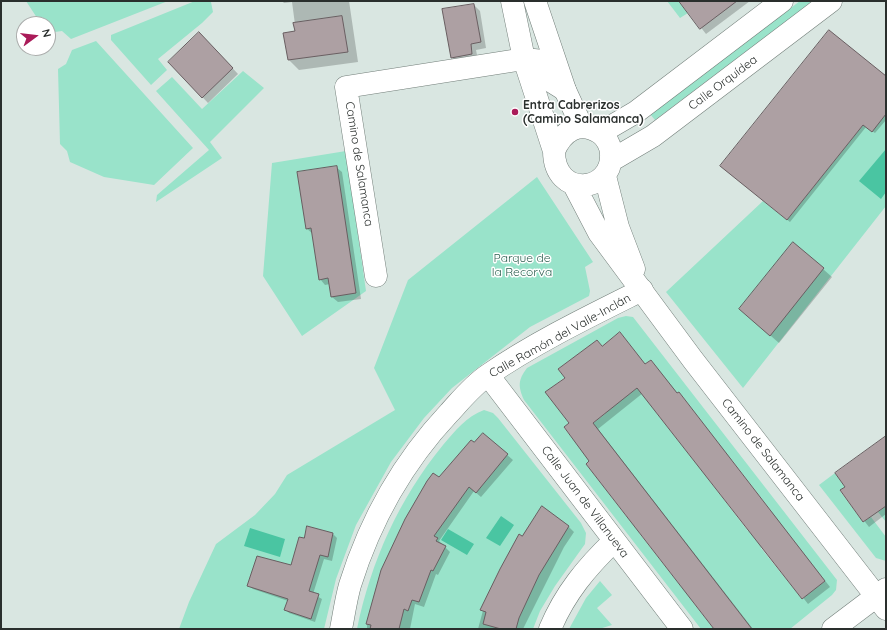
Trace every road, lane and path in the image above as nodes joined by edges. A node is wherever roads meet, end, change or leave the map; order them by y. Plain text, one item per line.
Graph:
1 (512, 1) edge
2 (535, 1) edge
3 (782, 1) edge
4 (831, 1) edge
5 (524, 59) junction
6 (565, 90) junction
7 (591, 130) junction
8 (554, 151) junction
9 (608, 168) junction
10 (574, 185) junction
11 (376, 276) dead end
12 (642, 290) junction
13 (488, 375) junction
14 (614, 541) junction
15 (883, 598) edge
16 (341, 629) edge
17 (550, 629) edge
18 (682, 629) edge
19 (833, 629) edge

1 - 5 street, Camino de Salamanca
2 - 6 street, Camino de Salamanca
3 - 7 street
4 - 9 street, Calle Orquídea
5 - 6 street, Camino de Salamanca
5 - 8 street, Camino de Salamanca
5 - 11 street, Camino de Salamanca
6 - 7 street, Camino de Salamanca
7 - 8 street
7 - 9 street, Camino de Salamanca
8 - 10 street, Camino de Salamanca
9 - 10 street
9 - 12 street, Camino de Salamanca
10 - 12 street, Camino de Salamanca
12 - 13 street, Calle Ramón del Valle-Inclán
12 - 15 street, Camino de Salamanca
13 - 14 street, Calle Juan de Villanueva
13 - 16 street, Calle Ramón del Valle-Inclán
14 - 17 street
14 - 18 street, Calle Juan de Villanueva
15 - 19 street

